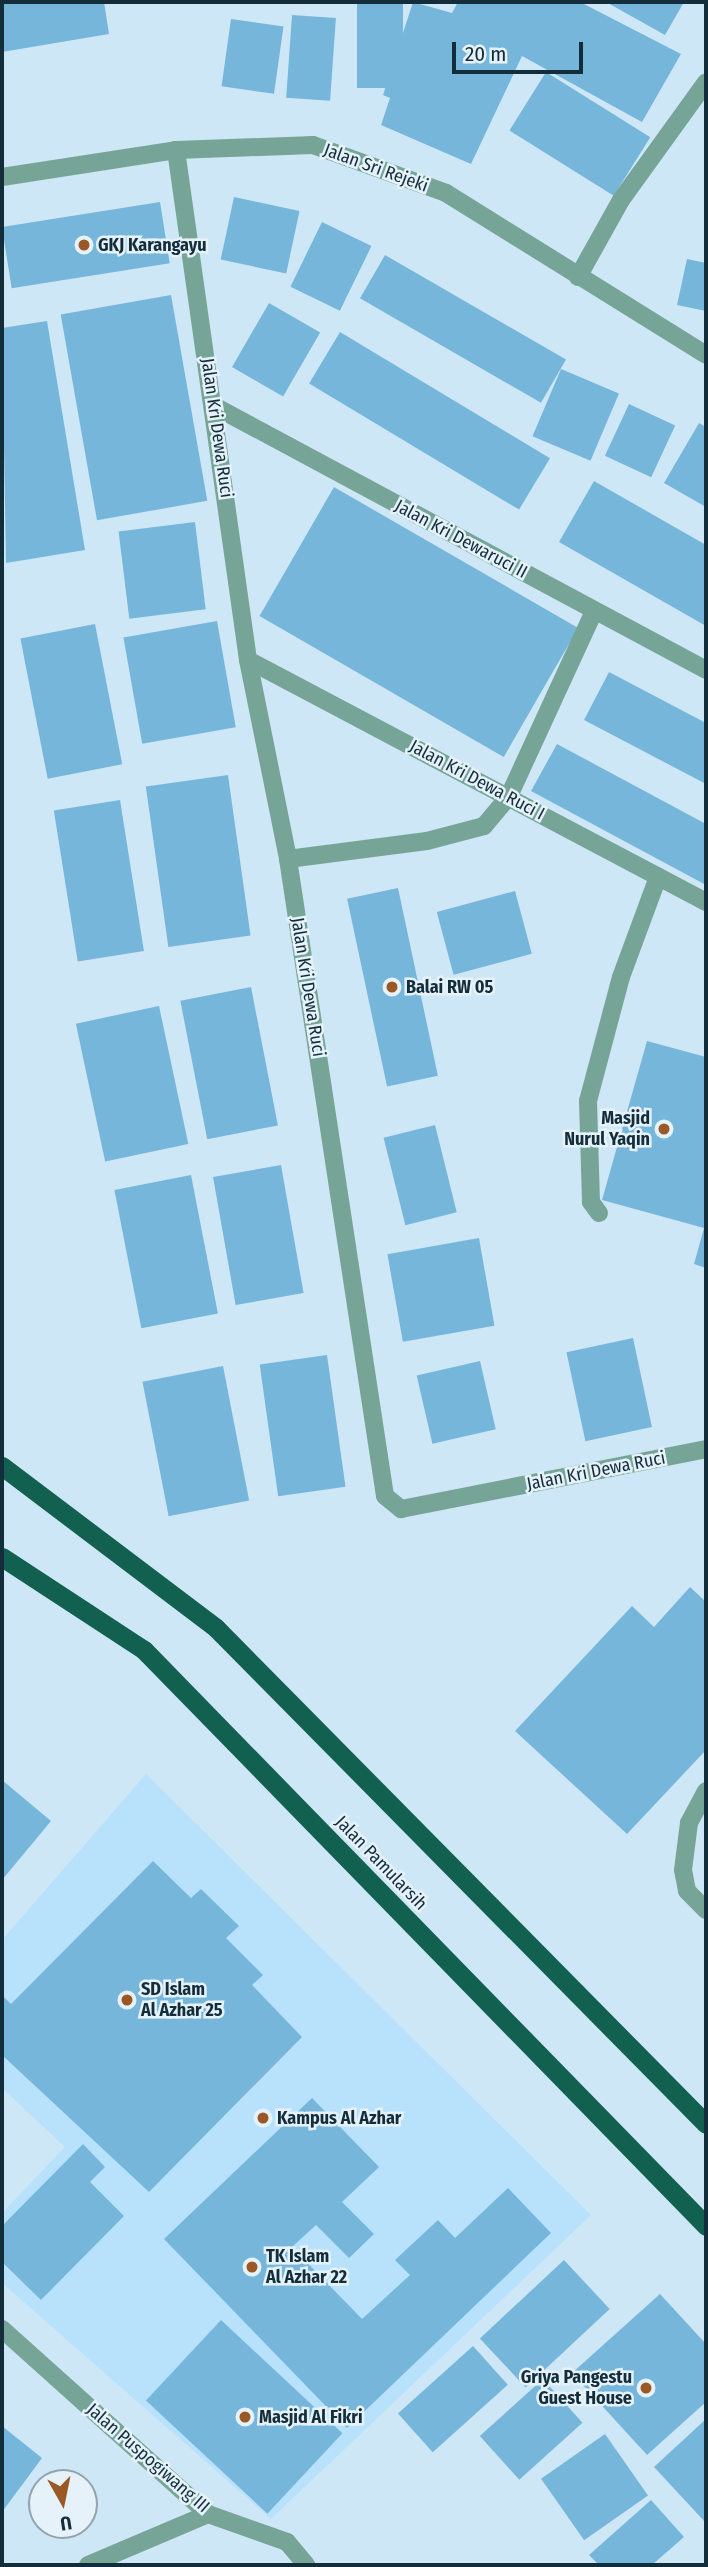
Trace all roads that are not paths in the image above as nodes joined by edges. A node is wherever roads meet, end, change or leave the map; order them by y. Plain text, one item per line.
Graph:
1 (706, 82) edge
2 (176, 150) junction
3 (2, 177) edge
4 (578, 276) junction
5 (706, 355) edge
6 (216, 407) junction
7 (594, 611) junction
8 (248, 660) junction
9 (706, 670) edge
10 (509, 796) junction
11 (288, 859) junction
12 (657, 877) junction
13 (706, 902) edge
14 (599, 1213) dead end
15 (706, 1449) edge
16 (2, 1466) edge
17 (2, 1557) edge
18 (706, 1791) edge
19 (706, 1910) edge
20 (706, 2124) edge
21 (706, 2226) edge
22 (2, 2329) edge
23 (208, 2514) junction
24 (88, 2565) edge
25 (306, 2565) edge

1 - 4 street
2 - 3 street, Jalan Sri Rejeki
2 - 4 street, Jalan Sri Rejeki
2 - 6 street, Jalan Kri Dewa Ruci
4 - 5 street, Jalan Sri Rejeki
6 - 7 street, Jalan Kri Dewaruci II
6 - 8 street, Jalan Kri Dewa Ruci
7 - 9 street, Jalan Kri Dewaruci II
7 - 10 street
8 - 10 street, Jalan Kri Dewa Ruci I
8 - 11 street, Jalan Kri Dewa Ruci
10 - 11 street
10 - 12 street, Jalan Kri Dewa Ruci I
11 - 15 street, Jalan Kri Dewa Ruci
12 - 13 street, Jalan Kri Dewa Ruci I
12 - 14 street
16 - 20 highway
17 - 21 highway, Jalan Pamularsih
18 - 19 street
22 - 23 street, Jalan Puspogiwang III
23 - 24 street
23 - 25 street, Jalan Puspogiwang III

